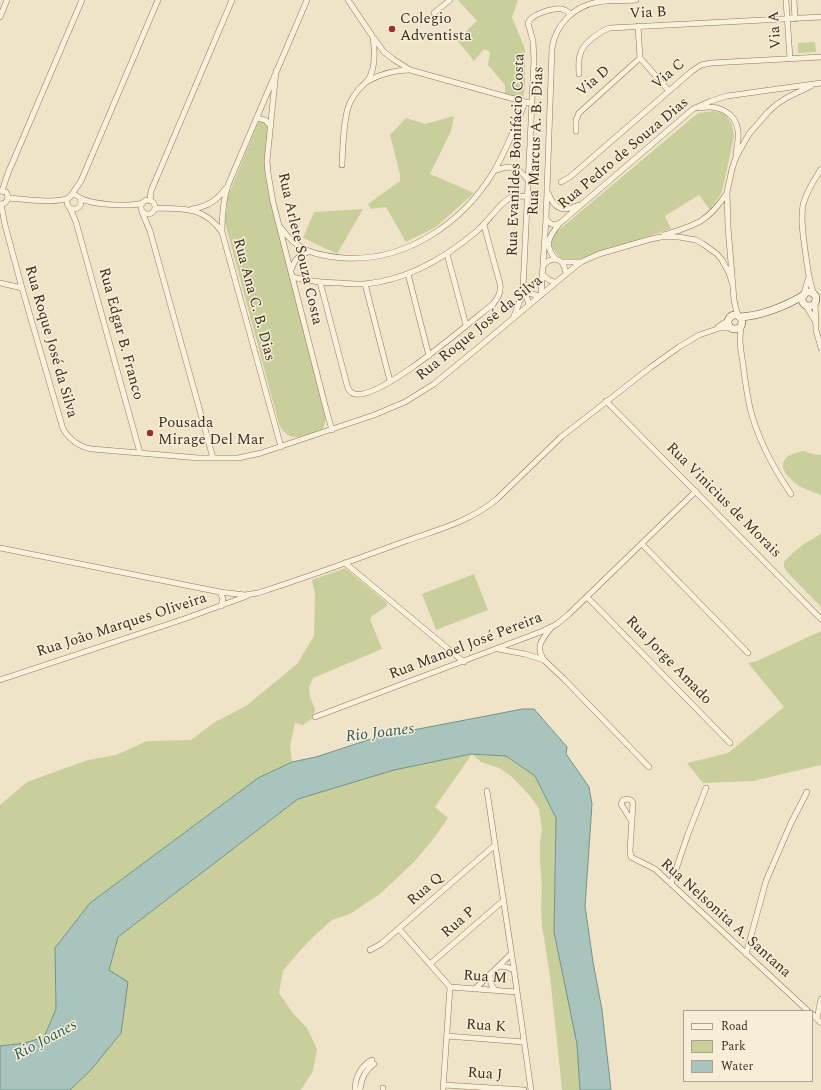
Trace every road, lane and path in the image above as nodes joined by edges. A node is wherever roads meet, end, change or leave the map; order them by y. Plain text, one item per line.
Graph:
1 (7, 0) edge
2 (82, 0) edge
3 (158, 0) edge
4 (232, 0) edge
5 (307, 0) edge
6 (348, 0) edge
7 (450, 0) edge
8 (636, 0) edge
9 (786, 0) edge
10 (794, 0) edge
11 (434, 13) dead end
12 (571, 14) junction
13 (0, 17) edge
14 (821, 18) edge
15 (787, 19) junction
16 (795, 19) junction
17 (638, 26) junction
18 (373, 37) junction
19 (821, 57) edge
20 (640, 58) junction
21 (790, 59) junction
22 (410, 70) junction
23 (276, 71) junction
24 (579, 74) dead end
25 (368, 80) junction
26 (818, 83) edge
27 (668, 91) junction
28 (525, 102) junction
29 (532, 103) junction
30 (694, 109) junction
31 (257, 118) junction
32 (271, 126) junction
33 (576, 131) dead end
34 (736, 156) junction
35 (342, 165) dead end
36 (821, 169) edge
37 (494, 171) junction
38 (528, 180) junction
39 (561, 182) dead end
40 (228, 185) junction
41 (547, 190) junction
42 (1, 191) edge
43 (727, 192) junction
44 (527, 196) junction
45 (70, 197) junction
46 (8, 198) junction
47 (80, 198) junction
48 (51, 200) junction
49 (150, 201) junction
50 (99, 203) junction
51 (143, 203) junction
52 (585, 203) junction
53 (1, 204) edge
54 (120, 205) junction
55 (556, 206) junction
56 (69, 207) junction
57 (79, 207) junction
58 (562, 209) junction
59 (191, 210) junction
60 (142, 211) junction
61 (153, 211) junction
62 (546, 211) junction
63 (546, 219) junction
64 (76, 222) junction
65 (278, 223) junction
66 (561, 223) junction
67 (484, 225) junction
68 (150, 231) junction
69 (222, 232) junction
70 (651, 239) junction
71 (308, 252) junction
72 (447, 254) junction
73 (559, 261) junction
74 (582, 262) junction
75 (544, 265) junction
76 (290, 270) junction
77 (408, 274) junction
78 (566, 274) junction
79 (543, 275) junction
80 (808, 276) junction
81 (292, 277) junction
82 (320, 282) junction
83 (556, 282) junction
84 (732, 282) junction
85 (0, 283) edge
86 (366, 284) junction
87 (22, 288) junction
88 (524, 290) junction
89 (540, 295) junction
90 (804, 295) junction
91 (521, 298) junction
92 (817, 298) edge
93 (734, 300) junction
94 (805, 304) junction
95 (527, 306) junction
96 (783, 306) junction
97 (730, 319) junction
98 (512, 320) junction
99 (741, 321) junction
100 (816, 324) junction
101 (466, 325) junction
102 (732, 328) junction
103 (713, 330) junction
104 (740, 344) junction
105 (821, 348) edge
106 (429, 356) junction
107 (390, 381) junction
108 (606, 401) junction
109 (332, 430) junction
110 (281, 447) junction
111 (140, 453) junction
112 (213, 458) junction
113 (696, 491) junction
114 (791, 494) dead end
115 (642, 544) junction
116 (0, 548) edge
117 (344, 564) junction
118 (220, 592) junction
119 (252, 594) junction
120 (587, 596) junction
121 (220, 606) junction
122 (821, 619) edge
123 (551, 627) junction
124 (497, 649) junction
125 (748, 653) dead end
126 (544, 660) junction
127 (464, 662) junction
128 (0, 680) edge
129 (315, 717) dead end
130 (730, 743) dead end
131 (649, 766) dead end
132 (706, 788) dead end
133 (487, 792) dead end
134 (807, 792) dead end
135 (632, 822) dead end
136 (495, 845) junction
137 (671, 884) junction
138 (504, 900) junction
139 (399, 929) junction
140 (370, 950) dead end
141 (511, 954) junction
142 (746, 954) junction
143 (430, 964) junction
144 (499, 966) junction
145 (514, 970) junction
146 (490, 975) junction
147 (450, 987) junction
148 (475, 989) junction
149 (495, 990) junction
150 (517, 992) junction
151 (821, 999) edge
152 (807, 1010) edge
153 (819, 1021) edge
154 (447, 1036) junction
155 (524, 1042) junction
156 (443, 1087) edge
157 (355, 1090) edge
158 (360, 1090) edge
159 (524, 1090) edge
160 (531, 1090) edge

1 - 13 street
2 - 42 street
3 - 45 street
4 - 49 street
5 - 23 street
6 - 18 street
7 - 11 street
8 - 12 street
9 - 15 street, Via A
10 - 16 street
12 - 29 street, Rua Evanildes Bonifácio Costa
12 - 41 street, Rua Marcus A. B. Dias
14 - 16 street, Via B
15 - 16 street, Via B
15 - 17 street, Via B
15 - 21 street, Via A
17 - 20 street
17 - 24 street, Via B
18 - 22 street
18 - 25 street
19 - 21 street, Via C
20 - 27 street
20 - 33 street, Via D
21 - 27 street, Via C
22 - 25 street
22 - 28 street
23 - 31 street
23 - 32 street, Rua Arlete Souza Costa
25 - 35 street
26 - 30 street, Rua Pedro de Souza Dias
26 - 34 street
27 - 39 street, Via C
28 - 29 street
28 - 37 street
29 - 38 street, Rua Evanildes Bonifácio Costa
30 - 34 street
30 - 52 street, Rua Pedro de Souza Dias
31 - 32 street
31 - 40 street
32 - 65 street, Rua Arlete Souza Costa
34 - 43 street
36 - 80 street
37 - 38 street
37 - 71 street
38 - 44 street, Rua Evanildes Bonifácio Costa
40 - 59 street
40 - 69 street
41 - 55 street
41 - 62 street, Rua Marcus A. B. Dias
42 - 46 street
43 - 70 street, Rua Roque José da Silva
43 - 84 street
44 - 67 street
44 - 88 street, Rua Evanildes Bonifácio Costa
45 - 47 street
45 - 48 street
45 - 56 street
46 - 48 street
46 - 53 street
47 - 50 street
47 - 57 street
48 - 56 street
49 - 51 street
49 - 61 street
50 - 54 street
50 - 57 street
51 - 54 street
51 - 60 street
52 - 58 street
52 - 66 street, Rua Pedro de Souza Dias
53 - 87 street, Rua Roque José da Silva
54 - 60 street
55 - 58 street
55 - 62 street
56 - 57 street
56 - 64 street, Rua Edgar B. Franco
57 - 64 street, Rua Edgar B. Franco
58 - 66 street
59 - 61 street, Rua Ana C. B. Dias
59 - 69 street, Rua Ana C. B. Dias
60 - 61 street
60 - 68 street
61 - 68 street
62 - 63 street, Rua Marcus A. B. Dias
63 - 66 street
63 - 75 street, Rua Marcus A. B. Dias
64 - 111 street, Rua Edgar B. Franco
65 - 71 street
65 - 76 street, Rua Arlete Souza Costa
66 - 73 street, Rua Pedro de Souza Dias
67 - 72 street
67 - 101 street
68 - 112 street
69 - 110 street, Rua Ana C. B. Dias
70 - 74 street, Rua Roque José da Silva
70 - 84 street, Rua Roque José da Silva
71 - 76 street
72 - 77 street
72 - 101 street
73 - 74 street
73 - 75 street
73 - 78 street
74 - 78 street, Rua Roque José da Silva
75 - 79 street, Rua Marcus A. B. Dias
76 - 81 street, Rua Arlete Souza Costa
77 - 86 street
77 - 106 street
78 - 83 street, Rua Roque José da Silva
79 - 83 street
79 - 89 street, Rua Marcus A. B. Dias
80 - 90 street
80 - 92 street
81 - 82 street
81 - 109 street, Rua Arlete Souza Costa
82 - 86 street
82 - 107 street
83 - 89 street, Rua Roque José da Silva
84 - 93 street
85 - 87 street
86 - 107 street
87 - 111 street, Rua Roque José da Silva
88 - 89 street
88 - 91 street
88 - 95 street
89 - 95 street, Rua Roque José da Silva
90 - 92 street
90 - 94 street
90 - 96 street
91 - 95 street
91 - 98 street
92 - 94 street
92 - 100 street
93 - 97 street
93 - 99 street
94 - 96 street
94 - 100 street
95 - 98 street, Rua Roque José da Silva
96 - 99 street
97 - 99 street
97 - 102 street
97 - 103 street
98 - 109 street, Rua Roque José da Silva
99 - 102 street
99 - 104 street
100 - 105 street
101 - 106 street
102 - 103 street
102 - 104 street
103 - 108 street, Rua João Marques Oliveira
104 - 114 street
106 - 107 street
108 - 113 street, Rua Vinicius de Morais
108 - 117 street, Rua João Marques Oliveira
109 - 110 street, Rua Roque José da Silva
110 - 112 street, Rua Roque José da Silva
111 - 112 street, Rua Roque José da Silva
113 - 115 street, Rua Manoel José Pereira
113 - 122 street, Rua Vinicius de Morais
115 - 120 street, Rua Manoel José Pereira
115 - 125 street
116 - 118 street
117 - 119 street, Rua João Marques Oliveira
117 - 127 street
118 - 119 street
118 - 121 street
119 - 121 street, Rua João Marques Oliveira
120 - 123 street, Rua Manoel José Pereira
120 - 130 street, Rua Jorge Amado
121 - 128 street, Rua João Marques Oliveira
123 - 124 street, Rua Manoel José Pereira
123 - 126 street
124 - 126 street
124 - 127 street, Rua Manoel José Pereira
126 - 131 street
127 - 129 street, Rua Manoel José Pereira
132 - 137 street
133 - 136 street
134 - 142 street
135 - 137 street, Rua Nelsonita A. Santana
136 - 138 street
136 - 139 street, Rua Q
137 - 142 street, Rua Nelsonita A. Santana
138 - 141 street
138 - 143 street, Rua P
139 - 140 street, Rua Q
139 - 143 street
141 - 144 street
141 - 145 street
142 - 152 street, Rua Nelsonita A. Santana
143 - 147 street
144 - 145 street
144 - 146 street
145 - 150 street
146 - 148 street
146 - 149 street
147 - 148 street, Rua M
147 - 154 street
148 - 149 street, Rua M
149 - 150 street, Rua M
150 - 155 street
151 - 153 street
154 - 155 street, Rua K
154 - 156 street
155 - 160 street
156 - 159 street, Rua J
157 - 158 street

